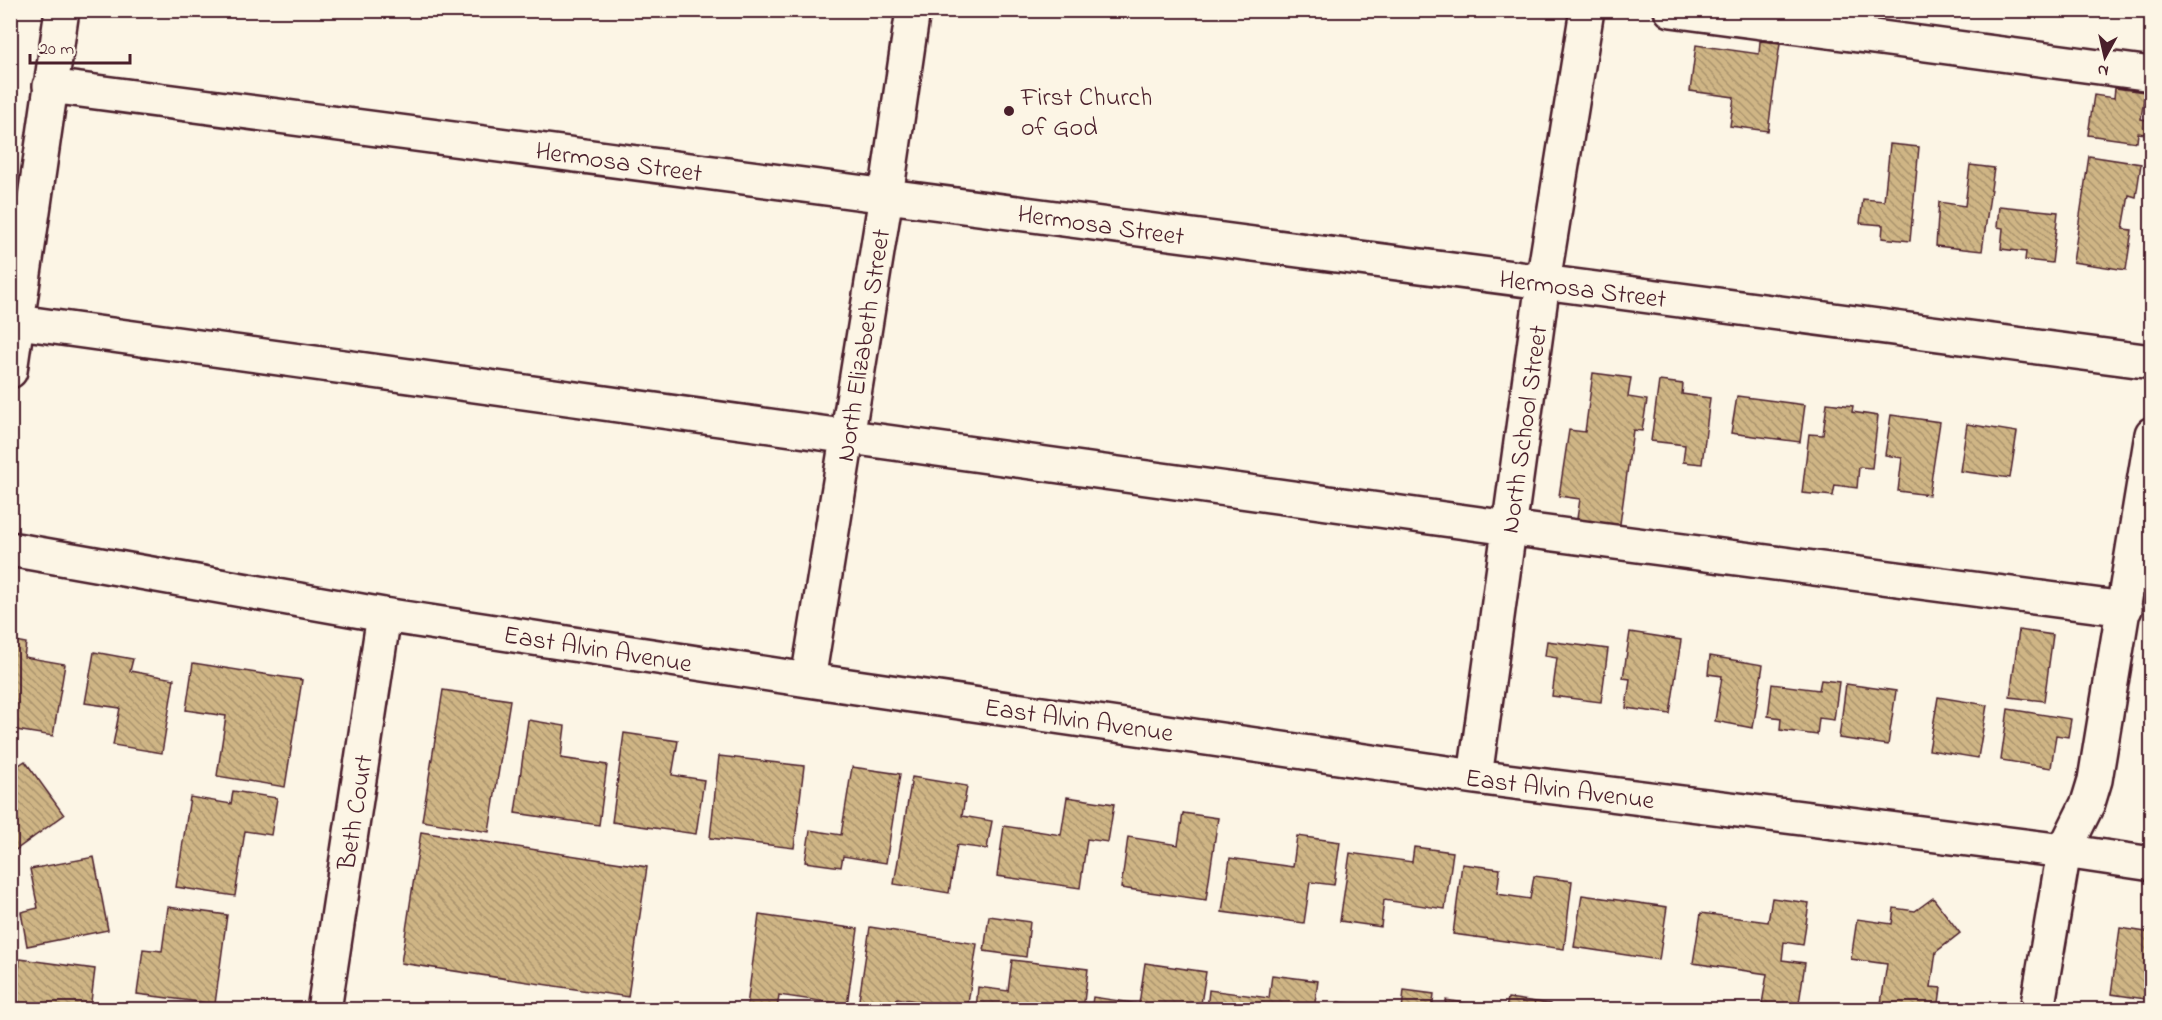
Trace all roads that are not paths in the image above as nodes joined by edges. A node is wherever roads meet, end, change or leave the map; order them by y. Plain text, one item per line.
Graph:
1 (62, 10) edge
2 (913, 10) edge
3 (1587, 10) edge
4 (1671, 10) edge
5 (2151, 74) edge
6 (51, 86) junction
7 (886, 196) junction
8 (1544, 282) junction
9 (18, 322) junction
10 (2151, 362) edge
11 (10, 370) edge
12 (2151, 434) edge
13 (847, 436) junction
14 (1509, 528) junction
15 (10, 549) edge
16 (2125, 609) junction
17 (384, 615) junction
18 (808, 680) junction
19 (1475, 777) junction
20 (2064, 851) junction
21 (2151, 864) edge
22 (324, 1010) edge
23 (2037, 1010) edge

1 - 6 street
2 - 7 street, North Elizabeth Street
3 - 8 street, North School Street
4 - 5 street
6 - 7 street, Hermosa Street
6 - 9 street
7 - 8 street, Hermosa Street
7 - 13 street, North Elizabeth Street
8 - 10 street, Hermosa Street
8 - 14 street, North School Street
9 - 11 street
9 - 13 street
12 - 16 street
13 - 14 street
13 - 18 street, North Elizabeth Street
14 - 16 street
14 - 19 street, North School Street
15 - 17 street, East Alvin Avenue
16 - 20 street
17 - 18 street, East Alvin Avenue
17 - 22 street, Beth Court
18 - 19 street, East Alvin Avenue
19 - 20 street, East Alvin Avenue
20 - 21 street, East Alvin Avenue
20 - 23 street

